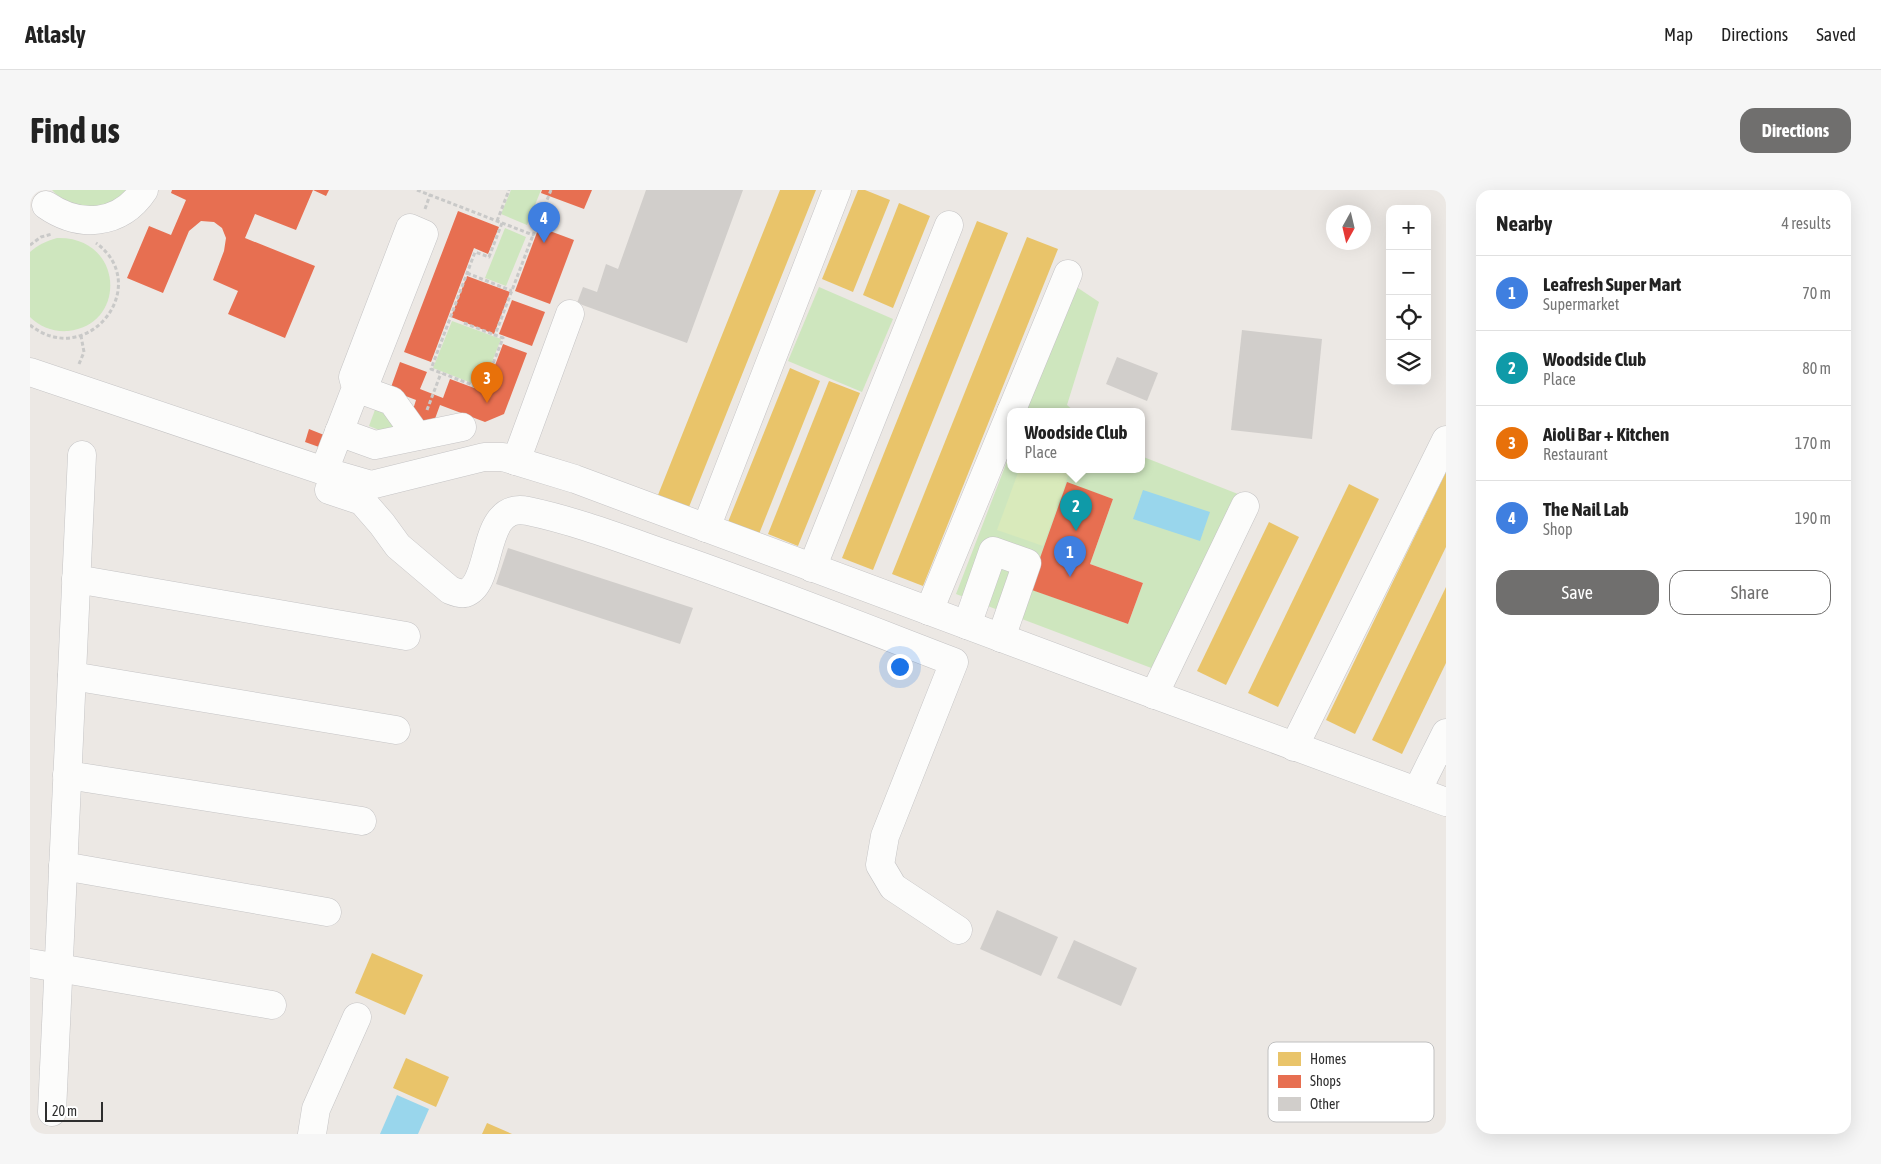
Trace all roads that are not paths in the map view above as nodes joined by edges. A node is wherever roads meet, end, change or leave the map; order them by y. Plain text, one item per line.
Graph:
1 (144, 190) edge
2 (837, 190) edge
3 (46, 205) dead end
4 (949, 225) dead end
5 (1068, 274) dead end
6 (570, 314) dead end
7 (30, 372) edge
8 (30, 386) edge
9 (356, 388) junction
10 (1013, 408) edge
11 (1007, 422) edge
12 (462, 426) dead end
13 (339, 432) junction
14 (417, 436) junction
15 (1446, 440) edge
16 (82, 455) dead end
17 (516, 461) junction
18 (324, 471) junction
19 (1245, 506) dead end
20 (706, 528) junction
21 (812, 568) junction
22 (76, 579) junction
23 (929, 612) junction
24 (967, 626) junction
25 (406, 636) dead end
26 (1001, 638) junction
27 (72, 676) junction
28 (1154, 695) junction
29 (396, 730) dead end
30 (1446, 733) edge
31 (1294, 747) junction
32 (67, 776) junction
33 (1417, 791) junction
34 (1446, 802) edge
35 (362, 822) dead end
36 (63, 866) junction
37 (327, 912) dead end
38 (958, 930) dead end
39 (30, 963) edge
40 (58, 968) junction
41 (272, 1005) dead end
42 (357, 1017) dead end
43 (52, 1112) dead end
44 (312, 1134) edge

1 - 3 street
2 - 20 street
4 - 21 street
5 - 10 street
6 - 17 street
7 - 18 street
8 - 38 street
9 - 9 street
9 - 13 street
9 - 14 street
11 - 23 street
12 - 14 street
13 - 14 street
13 - 18 street
15 - 31 street
16 - 22 street
17 - 18 street
17 - 20 street
19 - 28 street
20 - 21 street
21 - 23 street
22 - 25 street
22 - 27 street
23 - 24 street
24 - 26 street
24 - 26 street
26 - 28 street
27 - 29 street
27 - 32 street
28 - 31 street
30 - 33 street
31 - 33 street
32 - 35 street
32 - 36 street
33 - 34 street
36 - 37 street
36 - 40 street
39 - 40 street
40 - 41 street
40 - 43 street
42 - 44 street

